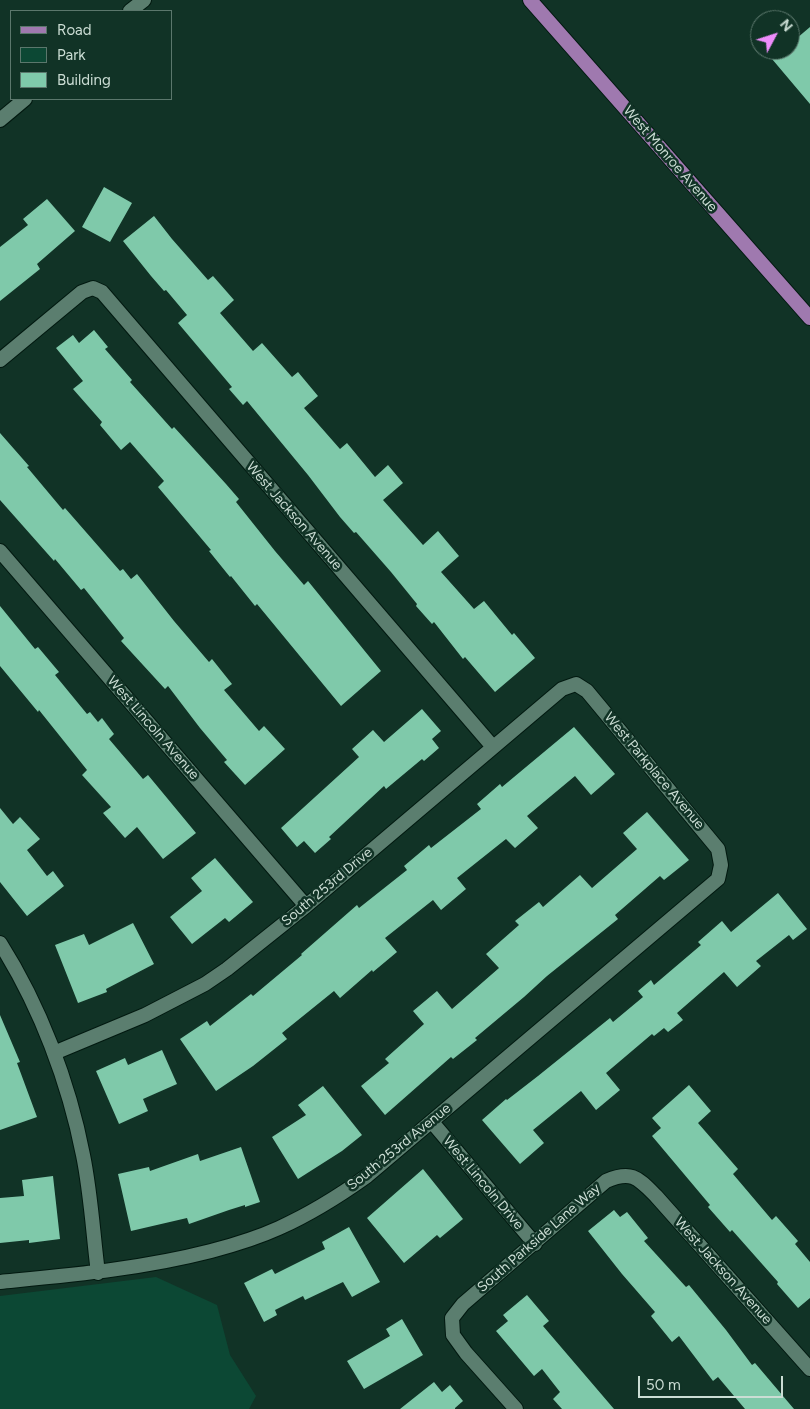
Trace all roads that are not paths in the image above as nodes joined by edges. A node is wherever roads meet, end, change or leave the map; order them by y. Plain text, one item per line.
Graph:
1 (144, 0) edge
2 (530, 0) edge
3 (131, 10) edge
4 (24, 100) edge
5 (0, 120) edge
6 (810, 318) edge
7 (0, 360) edge
8 (0, 551) edge
9 (576, 684) joint
10 (493, 747) junction
11 (721, 864) joint
12 (306, 906) junction
13 (0, 943) edge
14 (54, 1053) junction
15 (432, 1122) junction
16 (634, 1176) joint
17 (534, 1244) junction
18 (98, 1273) junction
19 (0, 1282) edge
20 (810, 1369) edge
21 (516, 1409) edge

1 - 3 street
2 - 6 main road, West Monroe Avenue
4 - 5 street
7 - 10 street, West Jackson Avenue
8 - 12 street, West Lincoln Avenue
9 - 10 street, South 253rd Drive
9 - 11 street, West Parkplace Avenue
10 - 12 street, South 253rd Drive
11 - 15 street, South 253rd Avenue
12 - 14 street, South 253rd Drive
13 - 14 street
14 - 18 street
15 - 17 street, West Lincoln Drive
15 - 18 street, South 253rd Avenue
16 - 17 street, South Parkside Lane Way
16 - 20 street, West Jackson Avenue
17 - 21 street, South Parkside Lane Way
18 - 19 street, South 253rd Avenue

